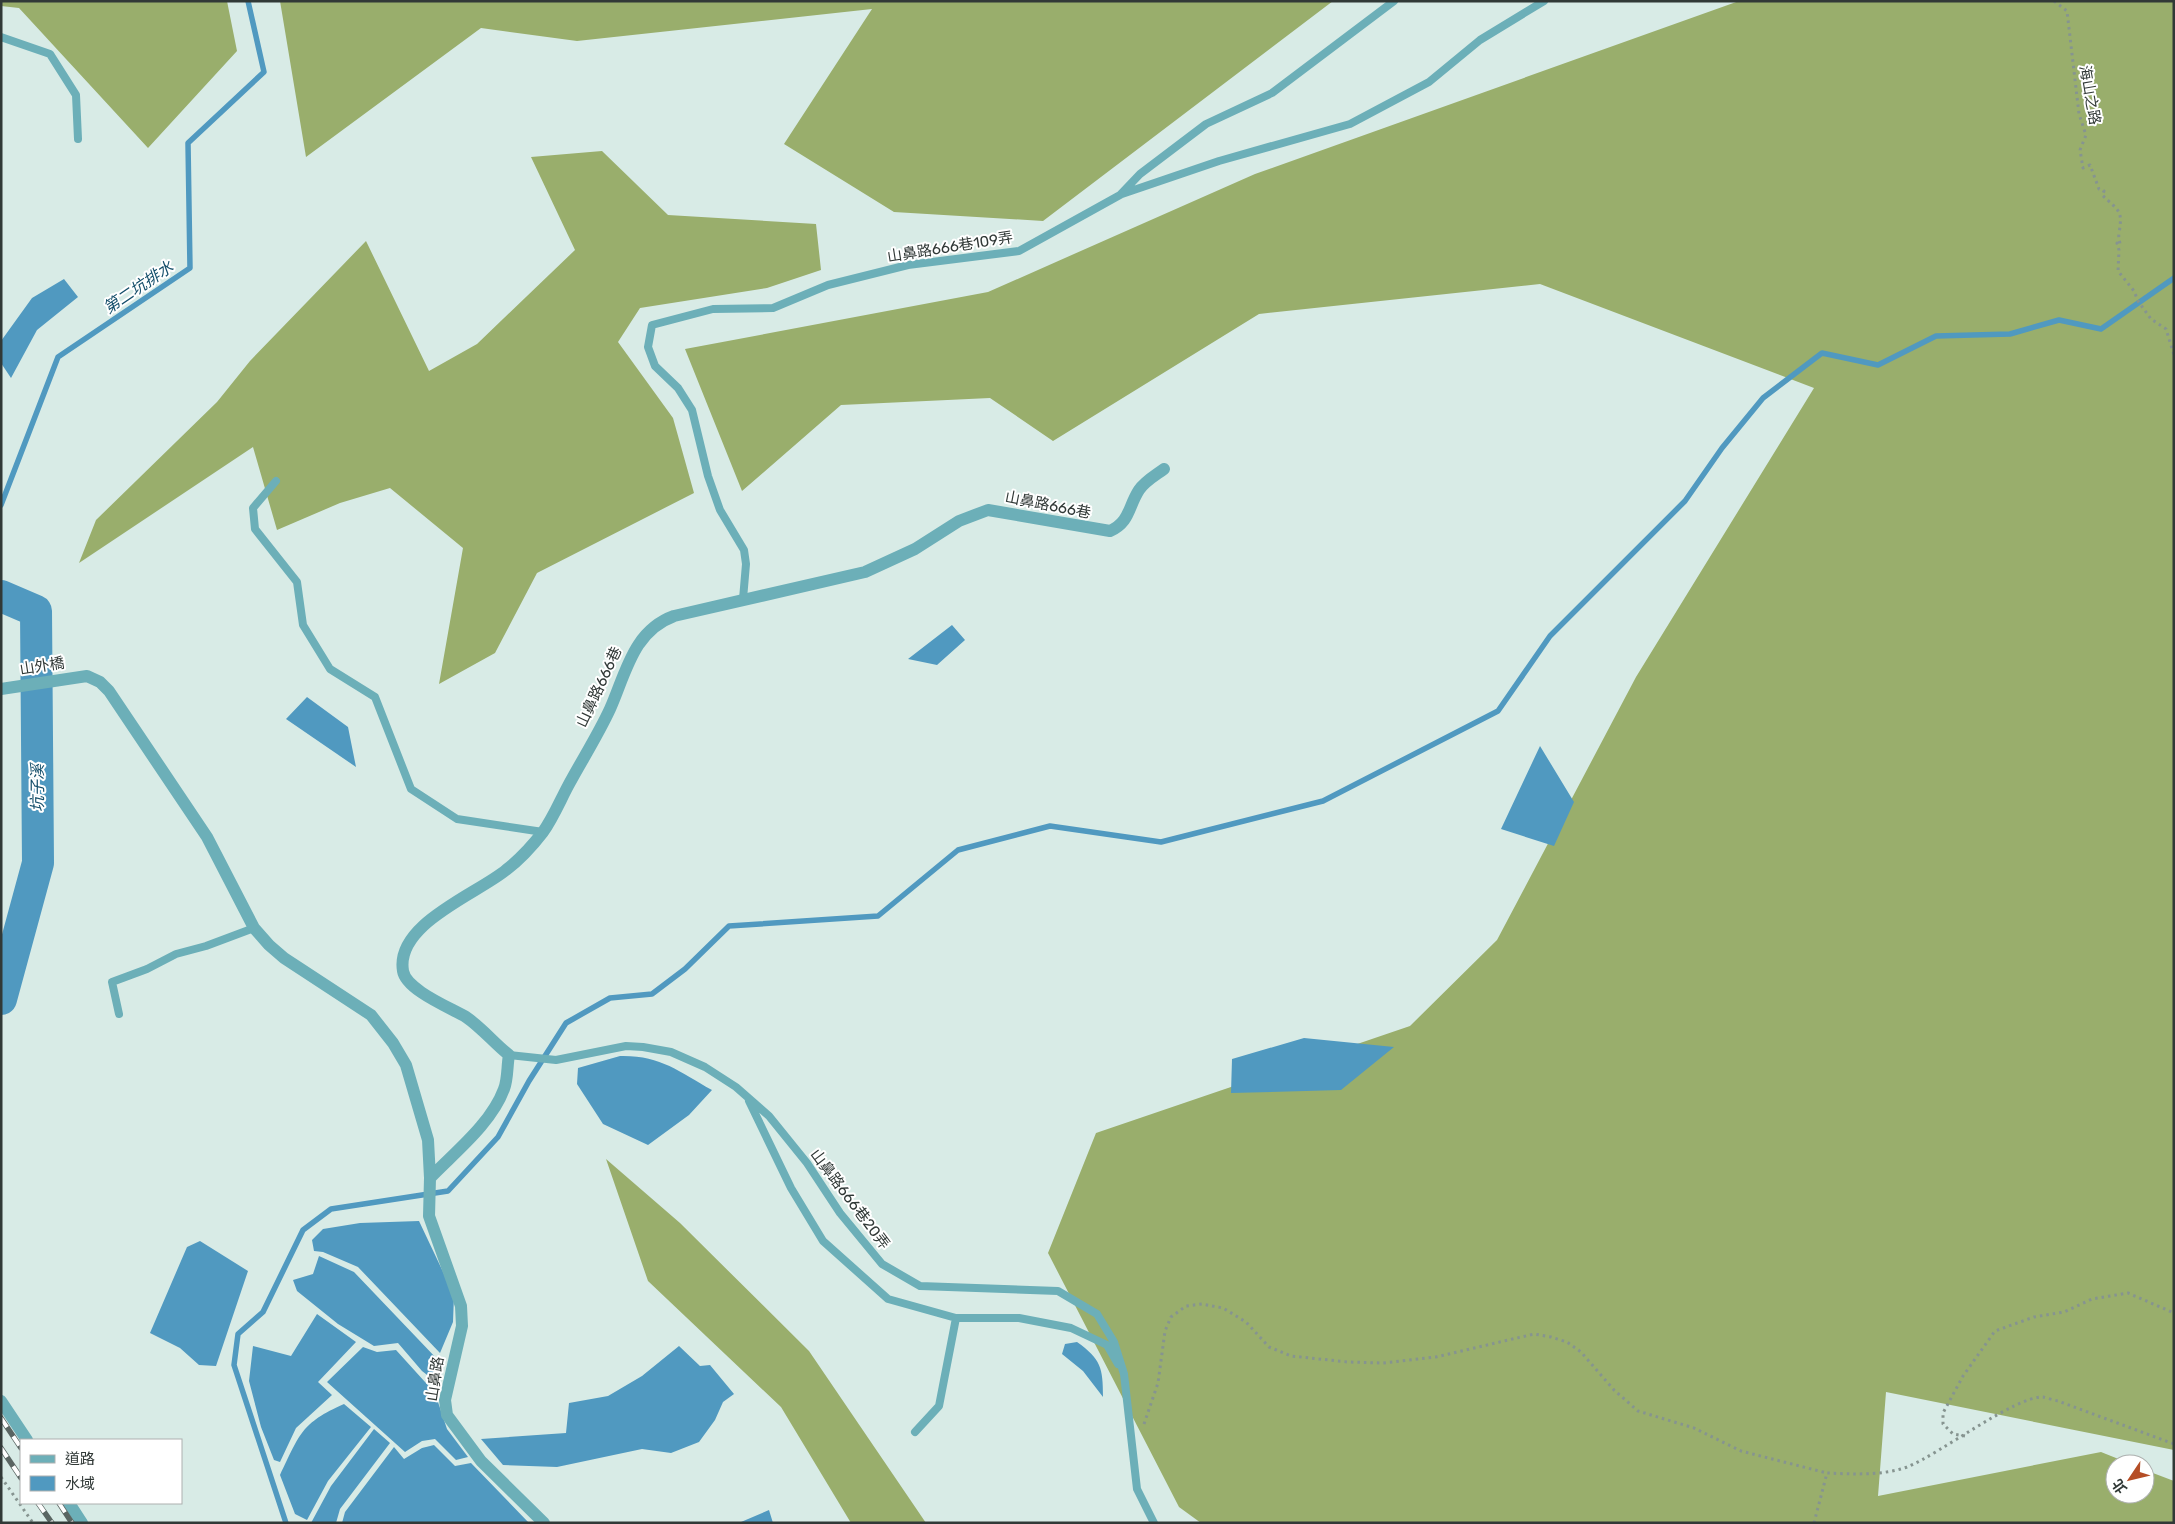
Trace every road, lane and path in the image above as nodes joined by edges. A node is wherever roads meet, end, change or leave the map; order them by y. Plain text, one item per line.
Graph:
1 (1394, 1) edge
2 (1544, 1) edge
3 (2054, 1) edge
4 (1, 37) edge
5 (78, 139) dead end
6 (1120, 195) junction
7 (2174, 354) edge
8 (1164, 469) dead end
9 (276, 481) dead end
10 (744, 599) junction
11 (87, 676) joint
12 (1, 689) edge
13 (543, 832) junction
14 (254, 928) junction
15 (119, 1014) dead end
16 (508, 1055) junction
17 (746, 1096) junction
18 (430, 1182) junction
19 (2174, 1313) edge
20 (956, 1318) junction
21 (1124, 1374) junction
22 (1, 1402) edge
23 (915, 1432) dead end
24 (1965, 1436) junction
25 (26, 1439) edge
26 (1131, 1444) junction
27 (2174, 1444) edge
28 (1826, 1473) junction
29 (1, 1477) edge
30 (70, 1504) edge
31 (33, 1523) edge
32 (82, 1523) edge
33 (544, 1523) edge
34 (1154, 1523) edge
35 (1814, 1523) edge

1 - 6 lane, 山鼻路666巷109弄
2 - 6 lane
3 - 7 path, 海山之路
4 - 5 lane
6 - 10 lane, 山鼻路666巷109弄
8 - 10 street, 山鼻路666巷
9 - 13 lane
10 - 13 street, 山鼻路666巷
11 - 12 street, 山外橋
11 - 14 street, 山鼻路
13 - 16 street, 山鼻路666巷
14 - 15 lane
14 - 18 street, 山鼻路
16 - 17 lane, 山鼻路666巷20弄
16 - 18 street
17 - 20 lane
17 - 21 lane, 山鼻路666巷20弄
18 - 33 street, 山鼻路
19 - 24 path
20 - 21 lane
20 - 23 lane
21 - 26 lane, 山鼻路666巷20弄
22 - 25 street
24 - 27 path
24 - 28 path
26 - 28 path
26 - 34 lane, 山鼻路666巷20弄
28 - 35 path
29 - 31 path
30 - 32 street

